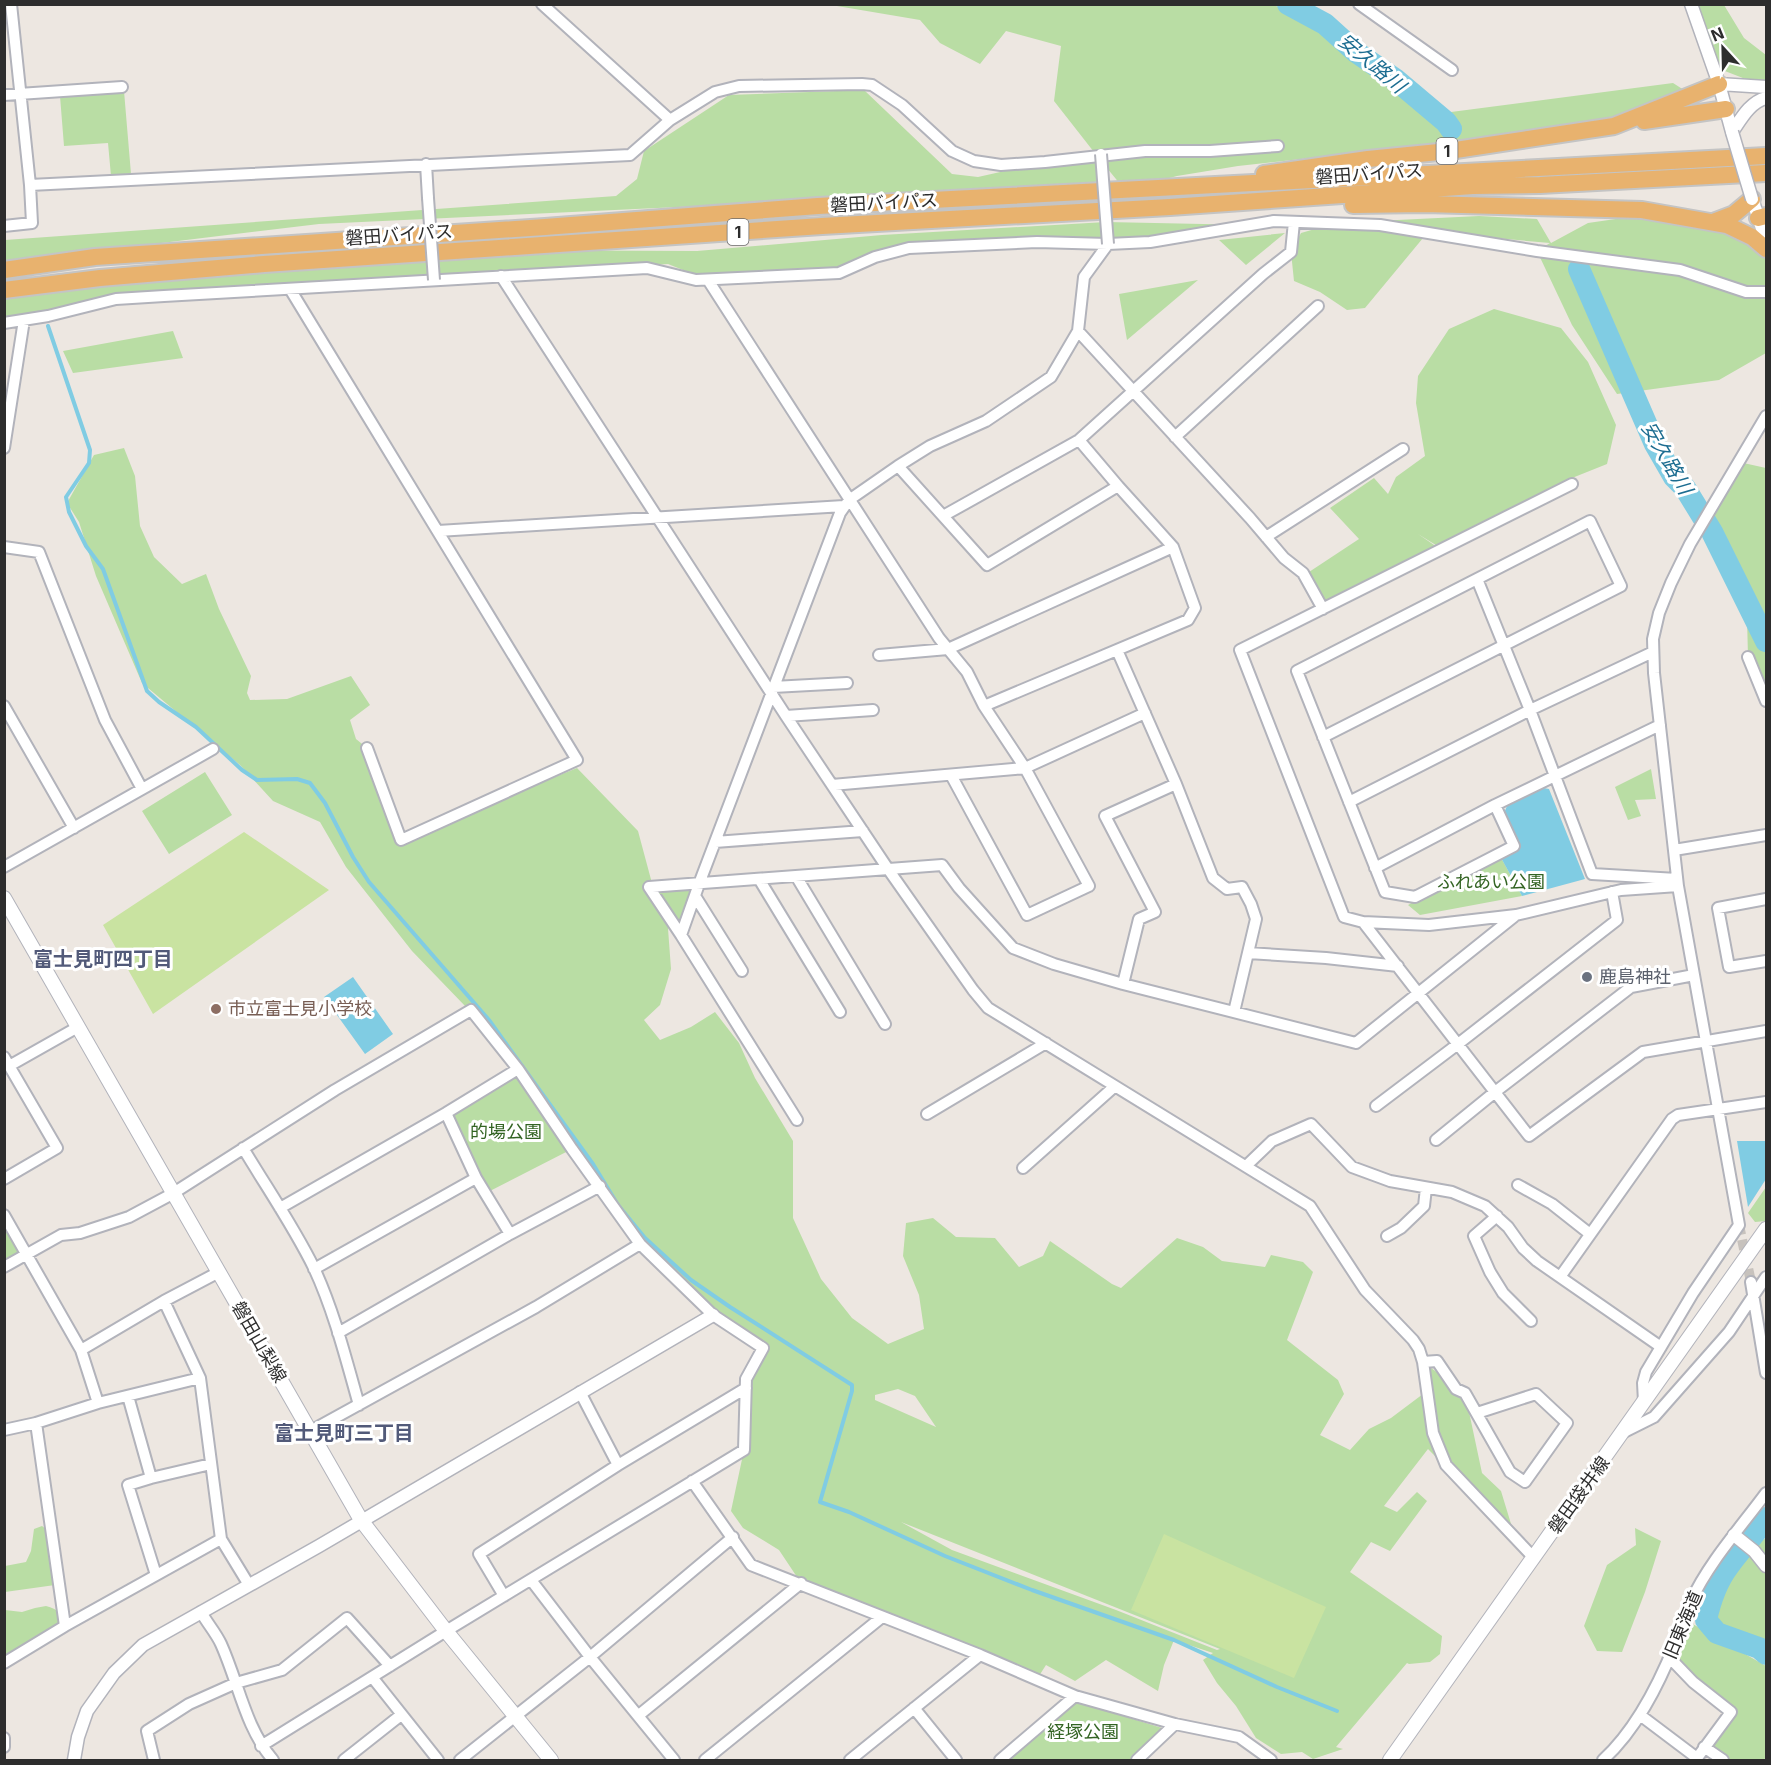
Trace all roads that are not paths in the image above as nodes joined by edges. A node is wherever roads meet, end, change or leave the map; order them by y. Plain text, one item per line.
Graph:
1 (11, 4) edge
2 (542, 4) edge
3 (1359, 4) edge
4 (1691, 4) edge
5 (1452, 70) dead end
6 (1719, 84) junction
7 (122, 87) dead end
8 (1767, 87) edge
9 (20, 94) junction
10 (4, 95) edge
11 (1767, 98) edge
12 (1726, 109) junction
13 (670, 120) junction
14 (1614, 126) junction
15 (1732, 132) junction
16 (1278, 146) dead end
17 (1101, 154) junction
18 (1767, 156) edge
19 (426, 164) junction
20 (1767, 173) edge
21 (1471, 179) junction
22 (30, 185) junction
23 (1168, 189) junction
24 (1752, 199) junction
25 (1170, 207) junction
26 (1762, 217) edge
27 (1294, 222) junction
28 (1713, 222) junction
29 (4, 226) edge
30 (1767, 240) edge
31 (1108, 244) junction
32 (1767, 249) edge
33 (4, 270) edge
34 (501, 276) junction
35 (434, 280) junction
36 (708, 280) junction
37 (290, 289) junction
38 (4, 291) edge
39 (1767, 292) edge
40 (1318, 306) dead end
41 (24, 320) junction
42 (4, 323) edge
43 (1078, 331) junction
44 (1133, 391) junction
45 (1767, 416) edge
46 (1175, 436) junction
47 (1079, 440) junction
48 (4, 448) edge
49 (1403, 449) dead end
50 (898, 466) junction
51 (1572, 484) dead end
52 (1118, 486) junction
53 (847, 503) junction
54 (943, 516) junction
55 (657, 518) junction
56 (438, 531) junction
57 (1266, 537) junction
58 (4, 547) edge
59 (1173, 547) junction
60 (1477, 579) junction
61 (1323, 609) junction
62 (1504, 645) junction
63 (948, 649) junction
64 (1117, 650) junction
65 (1653, 652) junction
66 (879, 655) dead end
67 (1748, 657) dead end
68 (847, 683) dead end
69 (772, 690) junction
70 (1767, 701) edge
71 (4, 706) edge
72 (984, 706) junction
73 (873, 710) dead end
74 (1530, 710) junction
75 (1145, 713) junction
76 (786, 716) junction
77 (1659, 725) junction
78 (1323, 737) junction
79 (367, 748) dead end
80 (213, 749) dead end
81 (1025, 768) junction
82 (951, 775) junction
83 (1555, 776) junction
84 (1176, 784) junction
85 (832, 785) junction
86 (142, 789) junction
87 (1348, 802) junction
88 (1496, 805) junction
89 (74, 828) junction
90 (863, 831) junction
91 (1767, 835) edge
92 (715, 842) junction
93 (1674, 850) junction
94 (4, 867) edge
95 (1375, 868) junction
96 (888, 869) junction
97 (796, 876) junction
98 (759, 879) junction
99 (1677, 882) junction
100 (699, 884) junction
101 (1612, 892) junction
102 (695, 896) junction
103 (4, 898) edge
104 (1767, 899) edge
105 (1516, 915) junction
106 (1363, 922) junction
107 (681, 935) junction
108 (1248, 953) junction
109 (1767, 961) edge
110 (1398, 966) junction
111 (742, 971) dead end
112 (1694, 975) junction
113 (1123, 984) junction
114 (1418, 992) junction
115 (840, 1012) dead end
116 (1234, 1012) junction
117 (885, 1024) dead end
118 (78, 1027) junction
119 (1767, 1031) edge
120 (1706, 1041) junction
121 (1046, 1044) junction
122 (1458, 1044) junction
123 (7, 1062) edge
124 (518, 1069) junction
125 (1115, 1086) junction
126 (1495, 1092) junction
127 (1767, 1102) edge
128 (1376, 1106) dead end
129 (1718, 1109) junction
130 (446, 1113) junction
131 (927, 1114) dead end
132 (797, 1120) dead end
133 (1436, 1140) dead end
134 (243, 1148) junction
135 (1246, 1166) junction
136 (1023, 1168) dead end
137 (476, 1178) junction
138 (4, 1179) edge
139 (1518, 1185) dead end
140 (600, 1186) junction
141 (1425, 1188) junction
142 (172, 1194) junction
143 (280, 1208) junction
144 (4, 1215) edge
145 (1497, 1216) junction
146 (1767, 1229) edge
147 (510, 1234) junction
148 (1590, 1234) junction
149 (1387, 1236) dead end
150 (640, 1244) junction
151 (27, 1255) junction
152 (4, 1267) edge
153 (314, 1269) junction
154 (219, 1272) junction
155 (1560, 1277) junction
156 (1767, 1277) edge
157 (1751, 1282) tunnel mouth
158 (1753, 1296) junction
159 (164, 1301) junction
160 (713, 1315) junction
161 (1531, 1321) dead end
162 (338, 1333) junction
163 (1661, 1347) junction
164 (81, 1350) junction
165 (1423, 1362) junction
166 (1767, 1373) edge
167 (200, 1378) junction
168 (746, 1388) junction
169 (580, 1392) junction
170 (128, 1396) junction
171 (98, 1403) junction
172 (1644, 1404) junction
173 (359, 1405) junction
174 (1477, 1413) junction
175 (36, 1422) junction
176 (4, 1430) edge
177 (309, 1431) junction
178 (1624, 1432) junction
179 (211, 1464) junction
180 (618, 1465) junction
181 (151, 1478) junction
182 (692, 1481) junction
183 (1767, 1493) edge
184 (361, 1520) junction
185 (1734, 1535) junction
186 (733, 1538) junction
187 (221, 1539) junction
188 (1534, 1558) junction
189 (1767, 1566) edge
190 (156, 1575) junction
191 (531, 1580) junction
192 (801, 1583) junction
193 (249, 1585) junction
194 (504, 1596) junction
195 (201, 1612) junction
196 (882, 1617) junction
197 (65, 1626) junction
198 (446, 1631) junction
199 (980, 1655) junction
200 (590, 1657) junction
201 (1669, 1657) junction
202 (4, 1663) edge
203 (390, 1666) junction
204 (372, 1677) junction
205 (237, 1683) junction
206 (1075, 1696) junction
207 (914, 1708) junction
208 (401, 1715) junction
209 (639, 1715) junction
210 (1640, 1715) junction
211 (515, 1716) junction
212 (1175, 1724) junction
213 (4, 1738) edge
214 (261, 1746) junction
215 (4, 1747) edge
216 (1704, 1747) junction
217 (74, 1761) edge
218 (154, 1761) edge
219 (273, 1761) edge
220 (344, 1761) edge
221 (438, 1761) edge
222 (460, 1761) edge
223 (551, 1761) edge
224 (674, 1761) edge
225 (705, 1761) edge
226 (850, 1761) edge
227 (956, 1761) edge
228 (1000, 1761) edge
229 (1137, 1761) edge
230 (1271, 1761) edge
231 (1390, 1761) edge
232 (1603, 1761) edge
233 (1722, 1761) edge

1 - 9 street
2 - 13 street
3 - 5 street
4 - 6 street
6 - 8 street
6 - 12 street
6 - 14 highway, 1
7 - 9 street
9 - 10 street
9 - 22 street
11 - 15 street
12 - 14 highway
12 - 15 street
13 - 17 street
13 - 19 street
14 - 23 highway, 1
15 - 24 street, bridge
16 - 17 street
17 - 31 street, bridge
18 - 21 highway, 磐田バイパス / 1
19 - 22 street
19 - 35 street, bridge
20 - 21 highway, 磐田バイパス / 1
21 - 23 highway, 磐田バイパス / 1
21 - 25 highway, 磐田バイパス / 1
22 - 29 street
23 - 33 highway, 磐田バイパス / 1
24 - 26 street
24 - 28 highway
25 - 28 highway
25 - 38 highway, 磐田バイパス / 1
26 - 30 street
27 - 31 street
27 - 39 street
27 - 44 street
28 - 32 highway
31 - 36 street
31 - 43 street
34 - 35 street
34 - 36 street
34 - 55 street
35 - 37 street
36 - 53 street
37 - 41 street
37 - 56 street
40 - 46 street
41 - 42 street
41 - 48 street
43 - 44 street
43 - 50 street
44 - 46 street
44 - 47 street
45 - 65 street
46 - 57 street
47 - 52 street
47 - 54 street
49 - 57 street
50 - 53 street
50 - 54 street
51 - 61 street
52 - 54 street
52 - 59 street
53 - 55 street
53 - 63 street
53 - 69 street
55 - 56 street
55 - 69 street
56 - 79 street
57 - 61 street
58 - 86 street
59 - 63 street
59 - 64 street
60 - 62 street
60 - 62 street
60 - 78 street
61 - 106 street
62 - 74 street
62 - 78 street
63 - 66 street
63 - 72 street
64 - 72 street
64 - 75 street
65 - 74 street
65 - 77 street
67 - 70 street
68 - 69 street
69 - 76 street
69 - 92 street
71 - 89 street
72 - 81 street
73 - 76 street
74 - 83 street
74 - 87 street
75 - 81 street
75 - 84 street
76 - 85 street
77 - 83 street
77 - 93 street
78 - 87 street
80 - 86 street
81 - 82 street
81 - 82 street
82 - 85 street
83 - 88 street
83 - 99 street
84 - 108 street
84 - 113 street
85 - 90 street
86 - 89 street
87 - 95 street
88 - 95 street
88 - 95 street
89 - 94 street
90 - 92 street
90 - 96 street
91 - 93 street
92 - 100 street
93 - 99 street
96 - 97 street
96 - 113 street
96 - 121 street
97 - 98 street
97 - 117 street
98 - 100 street
98 - 115 street
99 - 101 street
99 - 112 street
100 - 102 street
100 - 107 street
101 - 105 street
101 - 122 street
102 - 107 street
102 - 111 street
103 - 118 main road, 磐田山梨線
104 - 109 street
105 - 106 street
105 - 114 street
106 - 110 street
107 - 132 street
108 - 110 street
108 - 116 street
110 - 114 street
112 - 120 street
112 - 126 street
113 - 116 street
114 - 116 street
114 - 122 street
118 - 123 street
118 - 142 main road, 磐田山梨線
119 - 120 street
120 - 126 street
120 - 129 street
121 - 125 street
121 - 131 street
122 - 126 street
122 - 128 street
123 - 138 street
124 - 130 street
124 - 134 street
124 - 140 street
125 - 135 street
125 - 136 street
126 - 133 street
127 - 129 street
129 - 148 street
129 - 163 street
130 - 137 street
130 - 143 street
134 - 142 street
134 - 143 street
135 - 141 street
135 - 165 street
137 - 147 street
137 - 153 street
139 - 148 street
140 - 147 street
140 - 150 street
141 - 145 street
141 - 149 street
142 - 151 street
142 - 154 main road, 磐田山梨線
143 - 153 street
144 - 151 street
145 - 155 street
145 - 161 street
146 - 172 main road, 磐田袋井線
147 - 162 street
148 - 155 street
150 - 160 street
150 - 173 street
151 - 152 street
151 - 164 street
153 - 162 street
154 - 159 street
154 - 177 main road, 磐田山梨線
155 - 163 street
156 - 158 street
157 - 158 street
158 - 166 street
158 - 178 street
159 - 164 street
159 - 167 street
160 - 168 street
160 - 169 street
162 - 173 street
163 - 172 street
164 - 171 street
165 - 174 street
165 - 188 street
167 - 170 street
167 - 179 street
168 - 180 street
168 - 182 street
169 - 180 street
169 - 184 street
170 - 171 street
170 - 181 street
171 - 175 street
172 - 178 main road, 磐田袋井線
173 - 177 street
174 - 174 street
175 - 176 street
175 - 197 street
177 - 184 main road, 磐田山梨線
178 - 188 main road, 磐田袋井線
179 - 181 street
179 - 187 street
180 - 194 street
181 - 190 street
182 - 186 street
182 - 191 street
183 - 185 street, 旧東海道
184 - 193 street
184 - 198 main road, 磐田山梨線
185 - 189 street
185 - 201 street, 旧東海道
186 - 192 street
186 - 200 street
187 - 190 street
187 - 193 street
188 - 231 main road, 磐田袋井線
190 - 197 street
191 - 194 street
191 - 200 street
192 - 196 street
192 - 209 street
193 - 195 street
194 - 198 street
195 - 205 street
195 - 217 street
196 - 199 street
196 - 225 street
197 - 202 street
198 - 203 street
198 - 211 main road, 磐田山梨線
199 - 206 street
199 - 207 street
200 - 209 street
200 - 211 street
201 - 210 street, 旧東海道
201 - 216 street
203 - 204 street
203 - 205 street
204 - 208 street
204 - 214 street
205 - 214 street
205 - 218 street
206 - 212 street
206 - 228 street
207 - 226 street
207 - 227 street
208 - 220 street
208 - 221 street
209 - 224 street
210 - 216 street
210 - 232 street, 旧東海道
211 - 222 street
211 - 223 main road, 磐田山梨線
212 - 229 street
212 - 230 street
213 - 215 street
214 - 219 street
216 - 233 street

